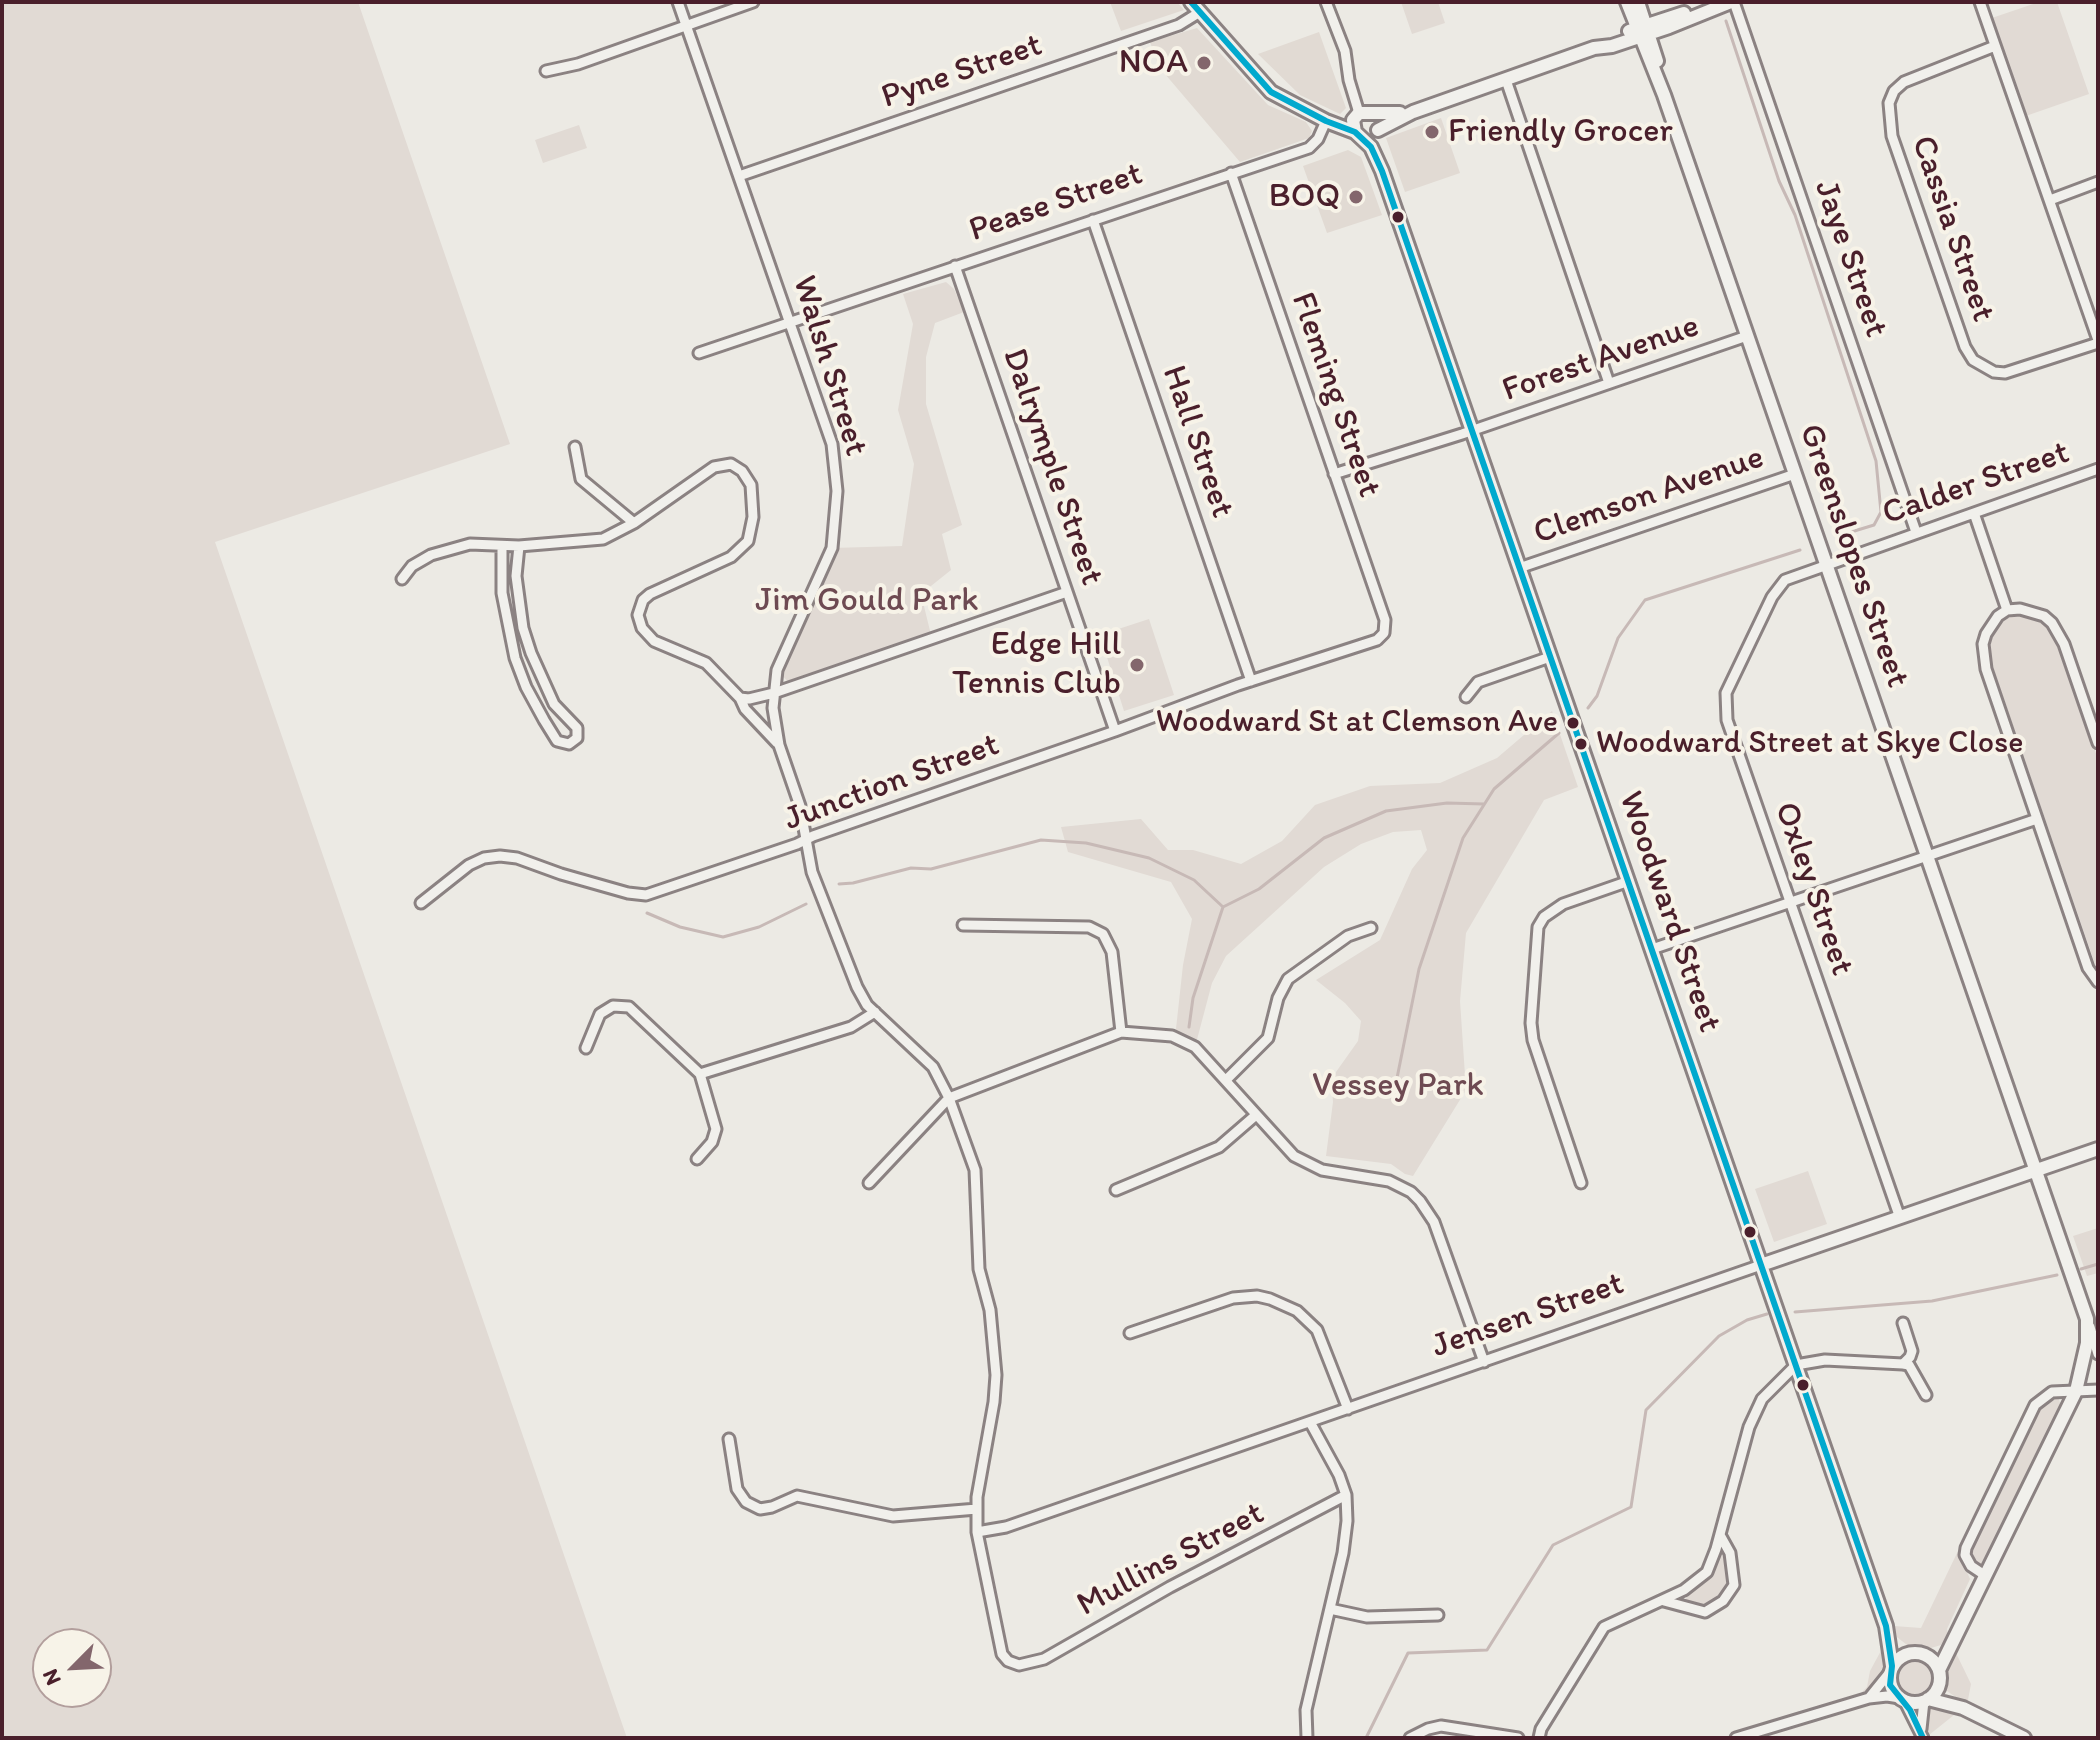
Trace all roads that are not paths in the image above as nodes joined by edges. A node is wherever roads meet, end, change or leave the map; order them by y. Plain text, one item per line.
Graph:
1 (678, 2) edge
2 (753, 2) edge
3 (1326, 2) edge
4 (1627, 2) edge
5 (1638, 2) edge
6 (1731, 2) edge
7 (1980, 2) edge
8 (1196, 7) edge
9 (686, 26) junction
10 (1643, 31) junction
11 (1995, 46) junction
12 (546, 71) dead end
13 (1506, 80) junction
14 (1413, 112) junction
15 (1357, 115) junction
16 (1375, 115) junction
17 (1326, 121) junction
18 (1378, 131) junction
19 (1358, 135) junction
20 (1382, 171) junction
21 (1231, 173) junction
22 (739, 176) junction
23 (2098, 182) edge
24 (2050, 200) junction
25 (1093, 220) junction
26 (955, 266) junction
27 (791, 323) junction
28 (1747, 336) junction
29 (2098, 341) edge
30 (699, 353) dead end
31 (1609, 383) junction
32 (1472, 431) junction
33 (575, 447) dead end
34 (2098, 469) edge
35 (1334, 474) junction
36 (1795, 474) junction
37 (1974, 513) junction
38 (634, 523) junction
39 (1916, 532) junction
40 (502, 546) junction
41 (519, 546) junction
42 (1826, 563) junction
43 (1519, 568) junction
44 (402, 579) dead end
45 (1067, 592) junction
46 (2007, 610) junction
47 (1384, 633) joint
48 (1550, 657) junction
49 (1251, 681) junction
50 (774, 693) junction
51 (1466, 697) dead end
52 (740, 698) junction
53 (1115, 731) junction
54 (2098, 743) edge
55 (779, 745) junction
56 (2037, 819) junction
57 (806, 840) junction
58 (1928, 856) junction
59 (1629, 881) junction
60 (1790, 902) junction
61 (421, 903) dead end
62 (963, 925) dead end
63 (1371, 928) dead end
64 (1652, 949) junction
65 (2098, 982) edge
66 (875, 1012) junction
67 (1121, 1032) junction
68 (586, 1048) dead end
69 (700, 1074) junction
70 (1226, 1080) junction
71 (949, 1098) junction
72 (1256, 1115) junction
73 (2098, 1149) edge
74 (697, 1159) dead end
75 (2036, 1171) junction
76 (869, 1183) dead end
77 (1581, 1183) dead end
78 (1116, 1190) dead end
79 (1900, 1218) junction
80 (1761, 1265) junction
81 (1903, 1323) dead end
82 (1130, 1333) dead end
83 (2093, 1343) edge
84 (2098, 1354) edge
85 (1484, 1362) junction
86 (1903, 1364) junction
87 (1796, 1365) junction
88 (2098, 1390) edge
89 (2076, 1391) junction
90 (1926, 1395) dead end
91 (1348, 1409) junction
92 (1310, 1422) junction
93 (729, 1439) dead end
94 (1346, 1495) junction
95 (977, 1509) junction
96 (977, 1532) junction
97 (1720, 1534) junction
98 (1986, 1576) junction
99 (1664, 1601) junction
100 (1330, 1609) junction
101 (1438, 1615) dead end
102 (1886, 1626) junction
103 (1961, 1626) junction
104 (1918, 1653) junction
105 (1019, 1665) joint
106 (1891, 1669) junction
107 (1939, 1676) junction
108 (1869, 1698) junction
109 (1902, 1699) junction
110 (1926, 1700) junction
111 (1963, 1708) junction
112 (1922, 1735) edge
113 (1740, 1737) edge
114 (1307, 1738) edge
115 (1410, 1738) edge
116 (1518, 1738) edge
117 (1539, 1738) edge
118 (2024, 1738) edge

1 - 9 street, Walsh Street
2 - 9 street
3 - 15 street
4 - 10 street, Greenslopes Street
5 - 10 street, Greenslopes Street
6 - 10 street
6 - 39 street, Jaye Street
7 - 11 street
8 - 17 street
8 - 22 street, Pyne Street
9 - 12 street
9 - 22 street, Walsh Street
10 - 13 street
10 - 28 street, Greenslopes Street
11 - 24 street
11 - 29 street, Cassia Street
13 - 14 street
13 - 31 street
14 - 16 street
14 - 18 street
15 - 16 street
15 - 17 street
15 - 19 street
16 - 18 street
17 - 19 street
17 - 21 street, Pease Street
18 - 19 street
18 - 20 street, Woodward Street
19 - 20 street, Woodward Street
20 - 32 street, Woodward Street
21 - 25 street, Pease Street
21 - 35 street, Fleming Street
22 - 27 street, Walsh Street
23 - 24 street
24 - 29 street
25 - 26 street, Pease Street
25 - 49 street, Hall Street
26 - 27 street, Pease Street
26 - 45 street, Dalrymple Street
27 - 30 street, Pease Street
27 - 50 street, Walsh Street
28 - 31 street, Forest Avenue
28 - 36 street, Greenslopes Street
31 - 32 street, Forest Avenue
32 - 35 street, Forest Avenue
32 - 43 street, Woodward Street
33 - 38 street
34 - 37 street, Calder Street
35 - 47 street, Fleming Street
36 - 42 street, Greenslopes Street
36 - 43 street, Clemson Avenue
37 - 39 street, Calder Street
37 - 46 street
38 - 41 street
38 - 52 street
39 - 42 street, Calder Street
40 - 41 street
40 - 41 street
40 - 44 street
42 - 58 street, Greenslopes Street
42 - 60 street, Oxley Street
43 - 48 street, Woodward Street
45 - 50 street
45 - 53 street, Dalrymple Street
46 - 54 street
46 - 56 street
47 - 49 street, Junction Street
48 - 51 street
48 - 59 street, Woodward Street
49 - 53 street, Junction Street
50 - 52 street
50 - 55 street, Walsh Street
52 - 55 street
53 - 57 street, Junction Street
55 - 57 street, Walsh Street
56 - 58 street
56 - 65 street
57 - 61 street, Junction Street
57 - 66 street, Walsh Street
58 - 60 street
58 - 75 street, Greenslopes Street
59 - 64 street, Woodward Street
59 - 77 street
60 - 64 street
60 - 79 street, Oxley Street
62 - 67 street
63 - 70 street
64 - 80 street, Woodward Street
66 - 69 street
66 - 71 street, Walsh Street
67 - 70 street
67 - 71 street
68 - 69 street
69 - 74 street
70 - 72 street
71 - 76 street
71 - 95 street, Walsh Street
72 - 78 street
72 - 85 street
73 - 75 street, Jensen Street
75 - 79 street, Jensen Street
75 - 83 street, Greenslopes Street
79 - 80 street, Jensen Street
80 - 85 street, Jensen Street
80 - 87 street, Woodward Street
81 - 86 street
82 - 91 street
83 - 84 street
83 - 89 street, Greenslopes Street
85 - 91 street, Jensen Street
86 - 87 street
86 - 90 street
87 - 97 street
87 - 102 street, Woodward Street
88 - 89 street
89 - 98 street, Greenslopes Street
89 - 98 street
91 - 92 street, Jensen Street
92 - 94 street
92 - 96 street, Jensen Street
93 - 95 street
94 - 100 street
94 - 105 street, Mullins Street
95 - 96 street, Walsh Street
96 - 105 street, Walsh Street
97 - 99 street
97 - 99 street
98 - 103 street, Greenslopes Street
99 - 117 street
100 - 101 street
100 - 114 street
102 - 104 street, Woodward Street
102 - 106 street, Woodward Street
103 - 104 street
103 - 107 street, Greenslopes Street
104 - 106 street
104 - 107 street
106 - 108 street
106 - 109 street
107 - 110 street
107 - 111 street
108 - 109 street
108 - 113 street
109 - 110 street
109 - 112 street
110 - 111 street
110 - 112 street
111 - 118 street
115 - 116 street

